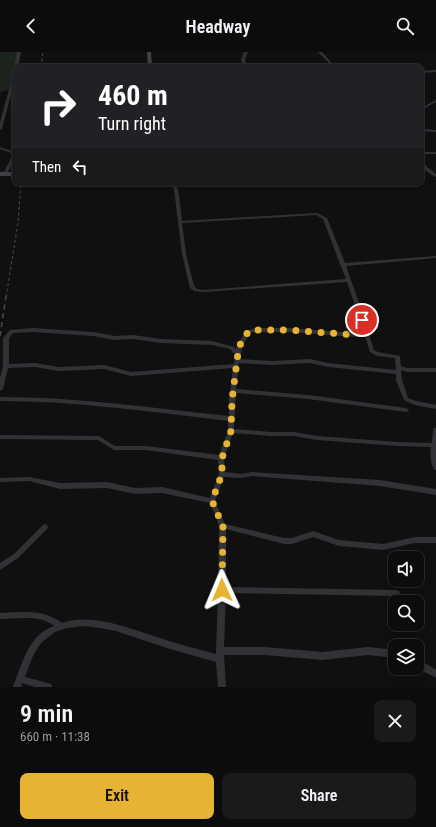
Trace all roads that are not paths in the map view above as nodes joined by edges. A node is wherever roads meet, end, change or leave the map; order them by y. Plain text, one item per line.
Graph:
1 (19, 52) edge
2 (149, 52) edge
3 (246, 52) edge
4 (320, 52) edge
5 (17, 64) edge
6 (150, 64) edge
7 (244, 64) edge
8 (330, 64) edge
9 (436, 71) edge
10 (424, 72) edge
11 (12, 84) edge
12 (436, 101) edge
13 (424, 107) edge
14 (0, 129) edge
15 (424, 130) edge
16 (436, 131) edge
17 (0, 148) edge
18 (12, 152) edge
19 (424, 153) edge
20 (436, 153) edge
21 (12, 158) edge
22 (424, 166) edge
23 (2, 174) edge
24 (436, 176) edge
25 (174, 186) edge
26 (180, 222) junction
27 (436, 258) edge
28 (342, 265) junction
29 (348, 280) junction
30 (365, 330) junction
31 (238, 353) junction
32 (236, 363) junction
33 (6, 366) junction
34 (398, 369) junction
35 (436, 370) edge
36 (0, 389) edge
37 (233, 391) junction
38 (0, 399) edge
39 (436, 407) edge
40 (406, 410) dead end
41 (232, 419) junction
42 (436, 430) edge
43 (231, 431) junction
44 (0, 437) edge
45 (435, 445) edge
46 (222, 458) junction
47 (436, 468) edge
48 (222, 474) junction
49 (0, 480) edge
50 (436, 492) edge
51 (212, 501) junction
52 (45, 526) dead end
53 (223, 526) junction
54 (436, 540) edge
55 (0, 567) edge
56 (222, 590) junction
57 (396, 593) dead end
58 (0, 616) edge
59 (60, 626) junction
60 (388, 653) edge
61 (220, 655) junction
62 (424, 667) edge
63 (436, 674) edge
64 (19, 683) edge
65 (48, 687) edge
66 (222, 687) edge

1 - 5 street
2 - 6 street
3 - 7 street
4 - 8 street
9 - 10 street
11 - 14 street
12 - 13 street
15 - 16 street
17 - 18 street
19 - 20 street
21 - 23 street
22 - 24 street
25 - 26 street
26 - 28 street
26 - 29 street
27 - 28 street
28 - 29 street
29 - 30 street
30 - 31 street
30 - 34 street
31 - 32 street
31 - 33 street
32 - 33 street
32 - 34 street
32 - 37 street
33 - 36 street
34 - 35 street
34 - 39 street
37 - 40 street
37 - 41 street
38 - 41 street
41 - 43 street
42 - 45 street
43 - 45 street
43 - 46 street
44 - 46 street
45 - 47 street
46 - 48 street
48 - 50 street
48 - 51 street
49 - 51 street
51 - 53 street
52 - 55 street
53 - 54 street
53 - 56 street
56 - 57 street
56 - 61 street
58 - 59 street
59 - 61 street
59 - 64 street
60 - 61 street
61 - 66 street
62 - 63 street
64 - 65 street

